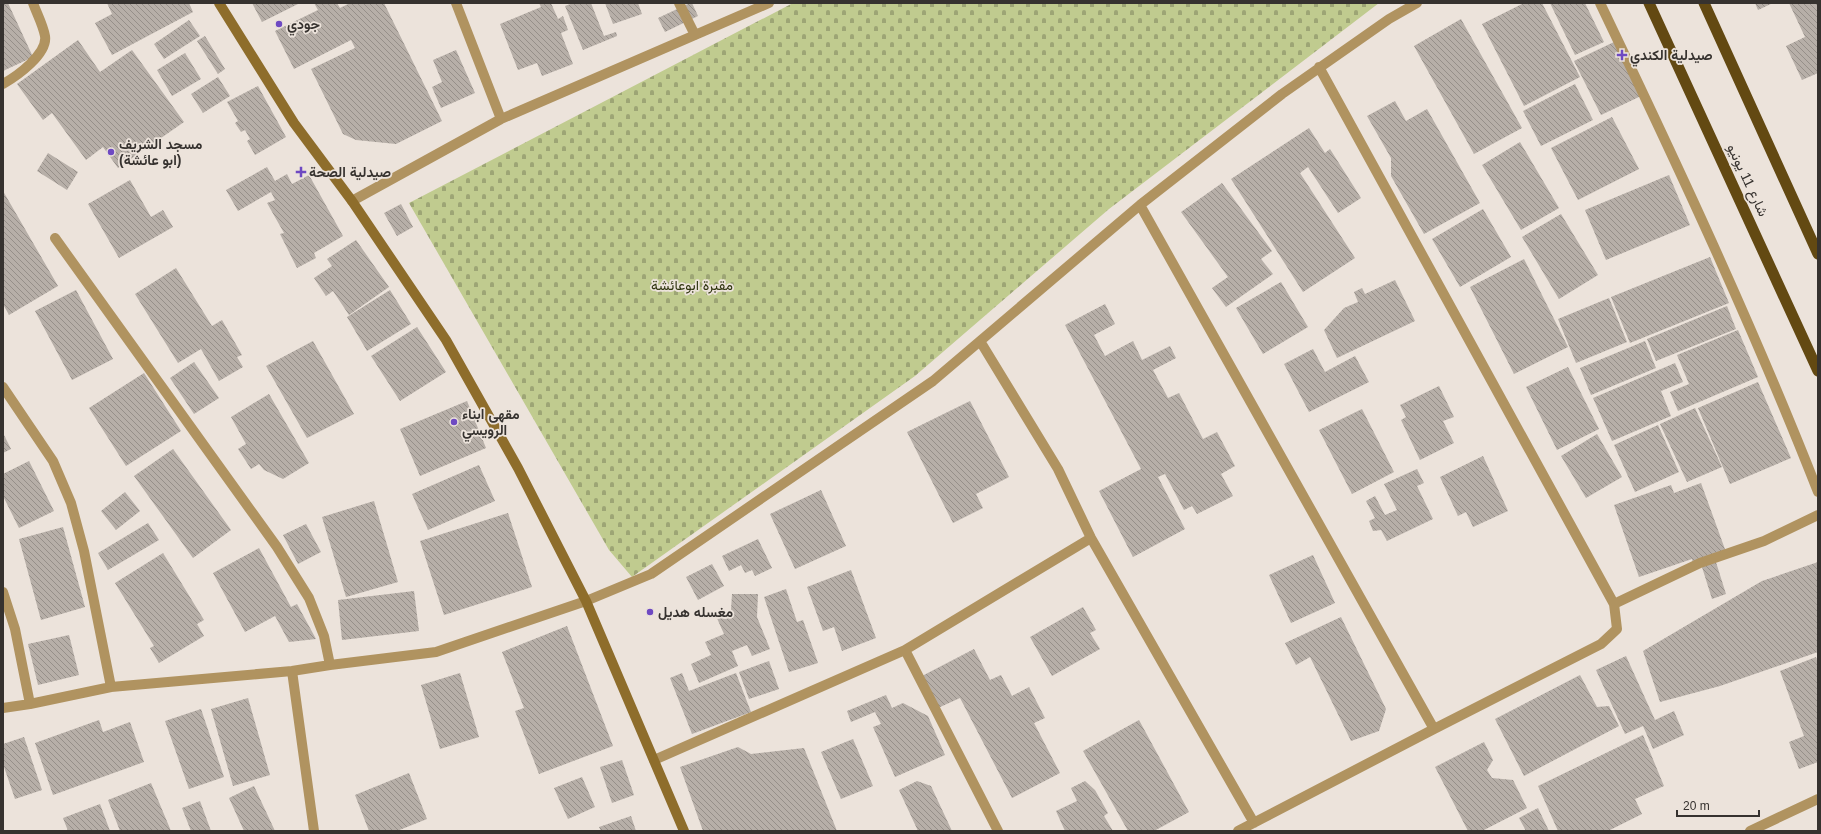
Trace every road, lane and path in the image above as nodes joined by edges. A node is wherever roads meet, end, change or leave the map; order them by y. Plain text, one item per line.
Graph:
1 (33, 3) edge
2 (219, 3) edge
3 (456, 3) edge
4 (679, 3) edge
5 (769, 3) edge
6 (1417, 3) edge
7 (1600, 3) edge
8 (1649, 3) edge
9 (1704, 3) edge
10 (695, 34) junction
11 (1319, 67) junction
12 (3, 84) edge
13 (501, 119) junction
14 (352, 201) junction
15 (1140, 205) junction
16 (55, 238) dead end
17 (1818, 254) edge
18 (980, 341) junction
19 (1818, 371) edge
20 (3, 387) edge
21 (1818, 492) edge
22 (1818, 515) edge
23 (1091, 538) junction
24 (3, 592) edge
25 (586, 601) junction
26 (1614, 604) junction
27 (904, 650) junction
28 (330, 665) junction
29 (292, 671) junction
30 (111, 687) junction
31 (30, 704) junction
32 (3, 708) edge
33 (1434, 728) junction
34 (654, 760) junction
35 (1818, 799) edge
36 (1254, 823) junction
37 (314, 831) edge
38 (684, 831) edge
39 (998, 831) edge
40 (1238, 831) edge
41 (1750, 831) edge

1 - 12 street
2 - 14 main road
3 - 13 street
4 - 10 street
5 - 10 street
6 - 11 street
7 - 21 street
8 - 19 highway, شارع 11 يونيو
9 - 17 highway
10 - 13 street
11 - 15 street
11 - 26 street
13 - 14 street
14 - 25 main road
15 - 18 street
15 - 33 street
16 - 28 street
18 - 23 street
18 - 25 street
20 - 30 street
22 - 26 street
23 - 27 street
23 - 36 street
24 - 31 street
25 - 28 street
25 - 34 main road
26 - 33 street
27 - 34 street
27 - 39 street
28 - 29 street
29 - 30 street
29 - 37 street
30 - 31 street
31 - 32 street
33 - 36 street
34 - 38 main road
35 - 41 street
36 - 40 street

